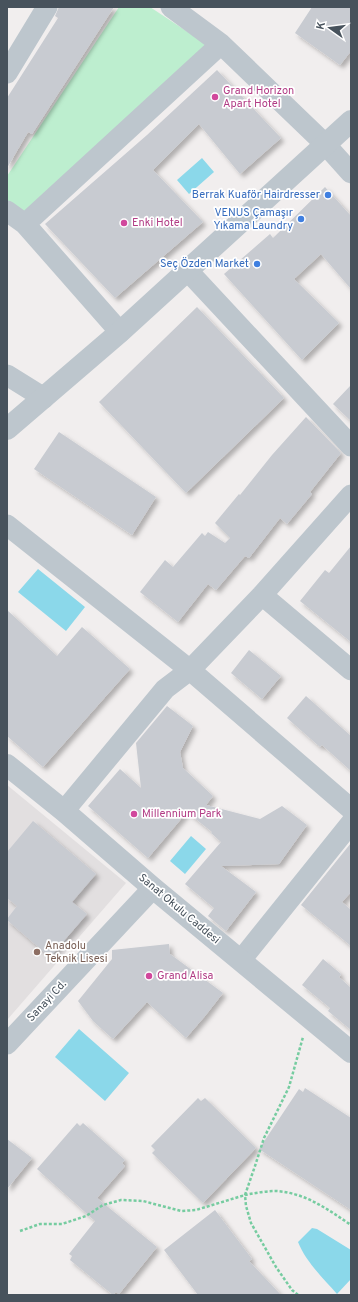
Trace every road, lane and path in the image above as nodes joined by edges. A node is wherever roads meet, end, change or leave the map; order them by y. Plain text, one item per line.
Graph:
1 (47, 7) edge
2 (171, 7) edge
3 (221, 44) junction
4 (7, 73) edge
5 (351, 121) edge
6 (325, 144) junction
7 (351, 172) edge
8 (7, 211) edge
9 (25, 224) junction
10 (187, 270) junction
11 (120, 332) junction
12 (7, 374) edge
13 (44, 398) junction
14 (7, 429) edge
15 (351, 446) edge
16 (351, 495) edge
17 (7, 525) edge
18 (262, 595) junction
19 (190, 670) junction
20 (351, 670) edge
21 (7, 765) edge
22 (351, 809) edge
23 (64, 811) junction
24 (351, 823) edge
25 (152, 888) junction
26 (241, 960) junction
27 (313, 1020) junction
28 (7, 1044) edge
29 (351, 1052) edge
30 (245, 1194) junction
31 (351, 1225) edge
32 (20, 1231) dead end
33 (298, 1295) edge

1 - 4 street
2 - 3 street
3 - 6 street
3 - 9 street
5 - 6 street
6 - 7 street
6 - 10 street
8 - 9 street
9 - 11 street
10 - 11 street
10 - 15 street
11 - 13 street
12 - 13 street
13 - 14 street
16 - 18 street
17 - 19 street
18 - 19 street
18 - 20 street
19 - 22 street
19 - 23 street
21 - 23 street, Sanat Okulu Caddesi
23 - 25 street, Sanat Okulu Caddesi
24 - 26 street
25 - 26 street, Sanat Okulu Caddesi
25 - 28 street, Sanayi Cd.
26 - 27 street, Sanat Okulu Caddesi
27 - 29 street, Sanat Okulu Caddesi
27 - 30 path
30 - 31 path
30 - 32 path
30 - 33 path

